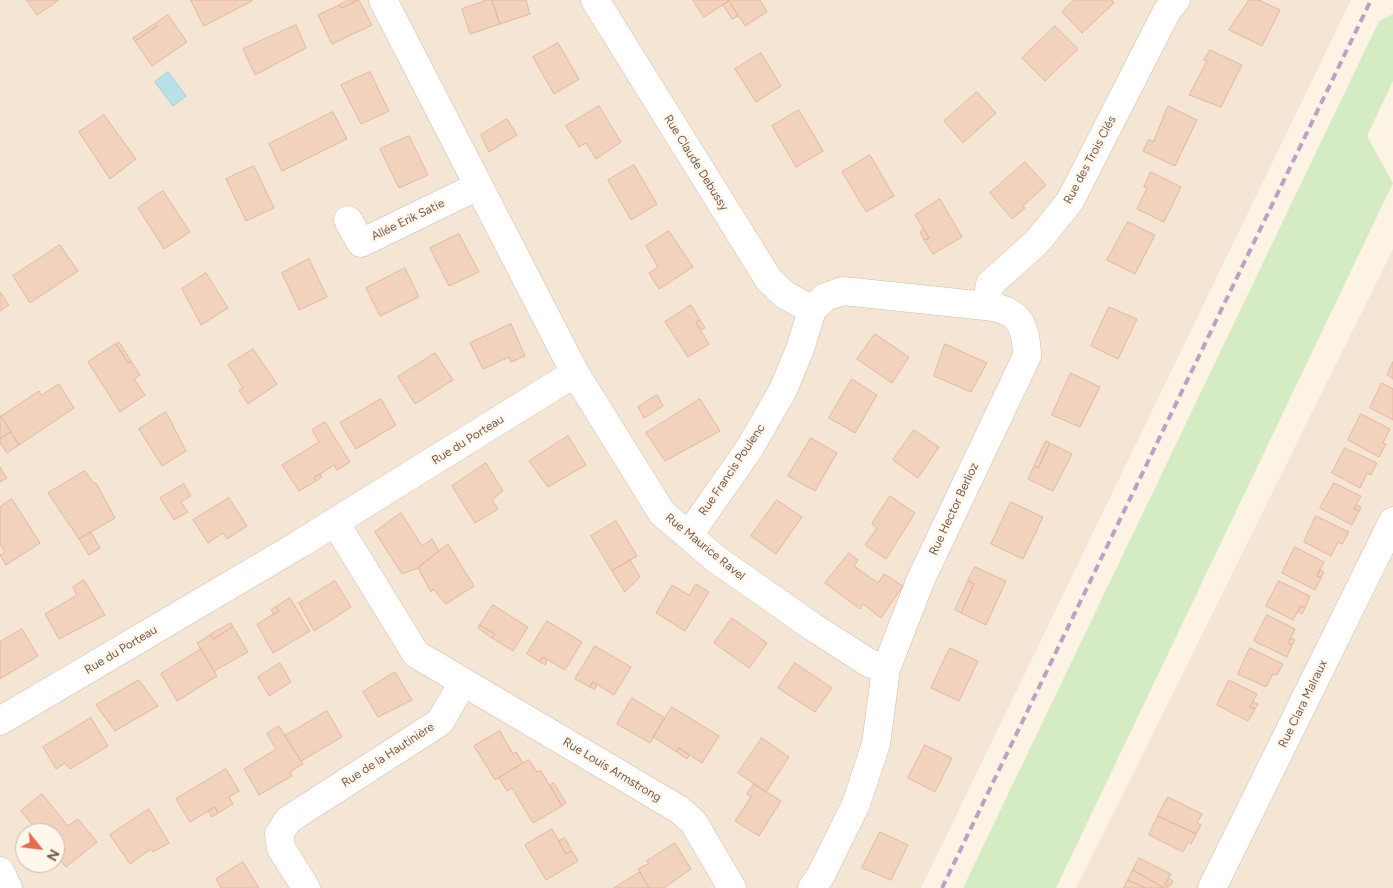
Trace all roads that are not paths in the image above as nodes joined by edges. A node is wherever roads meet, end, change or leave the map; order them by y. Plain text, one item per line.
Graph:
1 (383, 0) edge
2 (595, 0) edge
3 (1176, 0) edge
4 (478, 186) junction
5 (348, 220) dead end
6 (818, 304) junction
7 (986, 306) junction
8 (575, 373) junction
9 (1393, 520) edge
10 (335, 522) junction
11 (688, 535) junction
12 (886, 669) junction
13 (463, 682) junction
14 (0, 721) edge
15 (0, 871) edge
16 (8, 888) edge
17 (306, 888) edge
18 (732, 888) edge
19 (812, 888) edge
20 (1212, 888) edge

1 - 4 street
2 - 6 street, Rue Claude Debussy
3 - 7 street, Rue des Trois Clés
4 - 5 street, Allée Erik Satie
4 - 8 street
6 - 7 street, Rue Hector Berlioz
6 - 11 street, Rue Francis Poulenc
7 - 12 street, Rue Hector Berlioz
8 - 10 street, Rue du Porteau
8 - 11 street, Rue Maurice Ravel
9 - 20 street, Rue Clara Malraux
10 - 13 street
10 - 14 street, Rue du Porteau
11 - 12 street, Rue Maurice Ravel
12 - 19 street, Rue Hector Berlioz
13 - 17 street, Rue de la Hautinière
13 - 18 street, Rue Louis Armstrong
15 - 16 street

